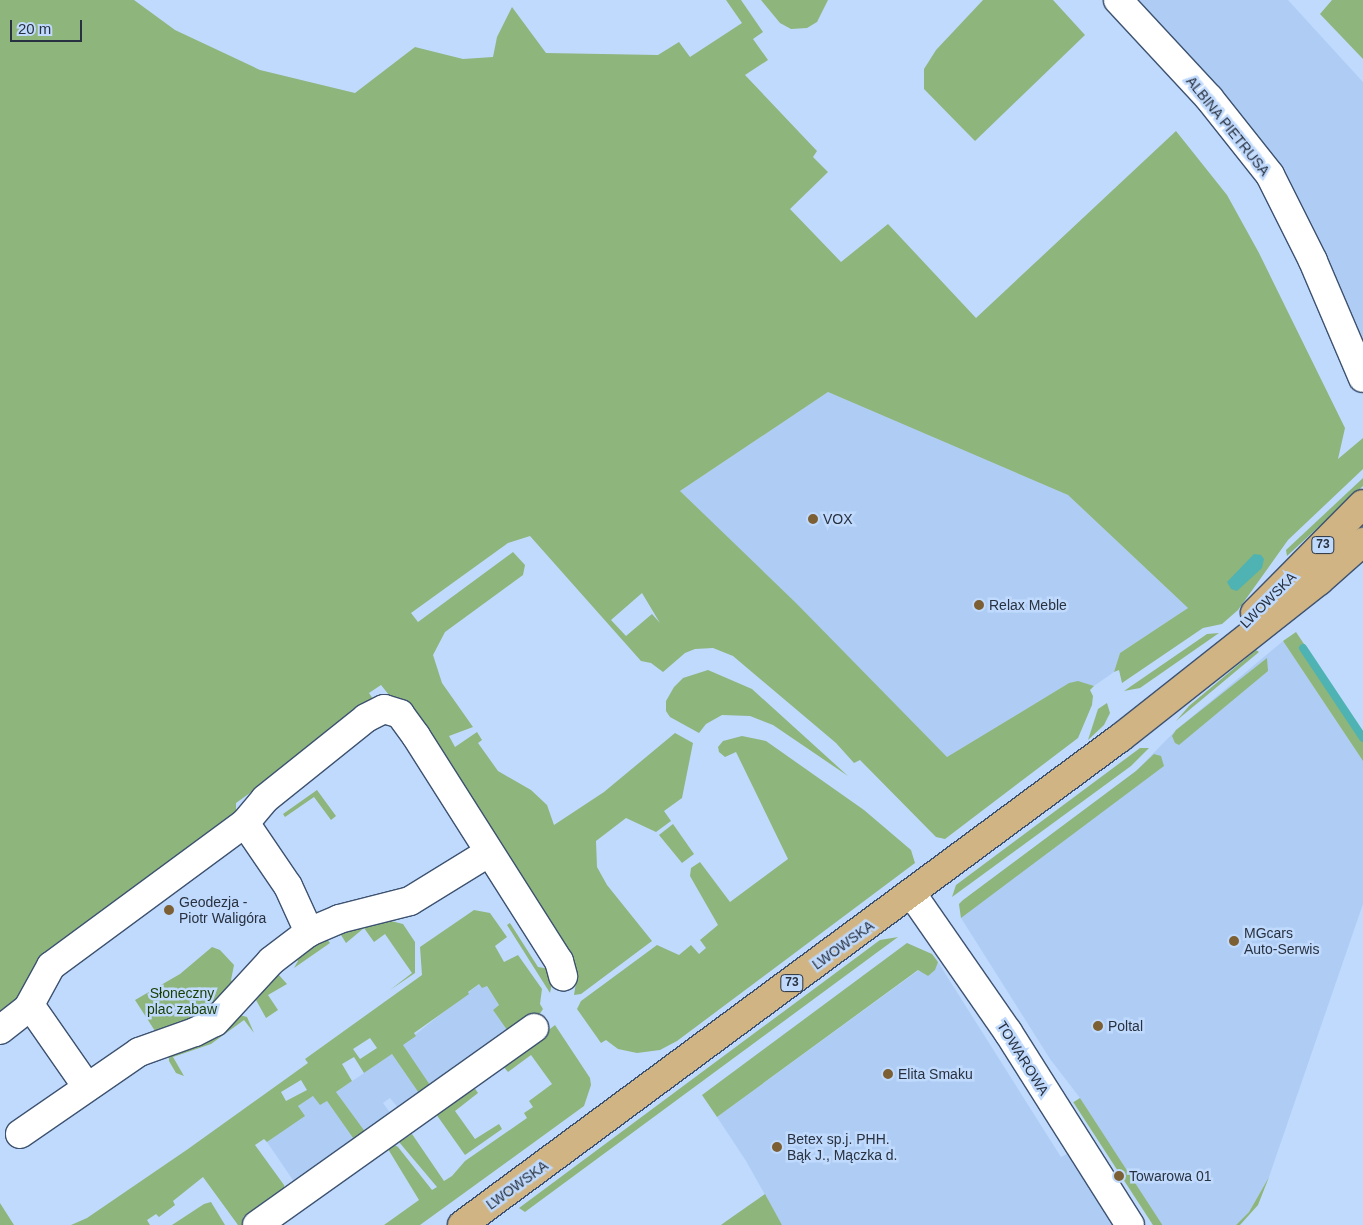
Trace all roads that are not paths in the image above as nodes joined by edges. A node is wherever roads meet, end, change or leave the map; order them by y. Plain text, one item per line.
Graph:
1 (1118, 0) edge
2 (1363, 378) edge
3 (1363, 504) edge
4 (1363, 542) edge
5 (1173, 696) junction
6 (245, 823) junction
7 (488, 853) junction
8 (912, 894) junction
9 (309, 932) junction
10 (564, 976) dead end
11 (30, 1005) junction
12 (534, 1028) dead end
13 (0, 1030) edge
14 (87, 1087) junction
15 (20, 1134) dead end
16 (257, 1225) edge
17 (462, 1225) edge
18 (1130, 1225) edge

1 - 2 street, ALBINA PIETRUSA
3 - 5 main road, LWOWSKA / 73
4 - 5 main road, LWOWSKA / 73
5 - 8 main road, LWOWSKA / 73
6 - 7 street
6 - 9 street
6 - 11 street
7 - 9 street
7 - 10 street
8 - 17 main road, LWOWSKA / 73
8 - 18 street, TOWAROWA
9 - 14 street
11 - 13 street
11 - 14 street
12 - 16 street
14 - 15 street

